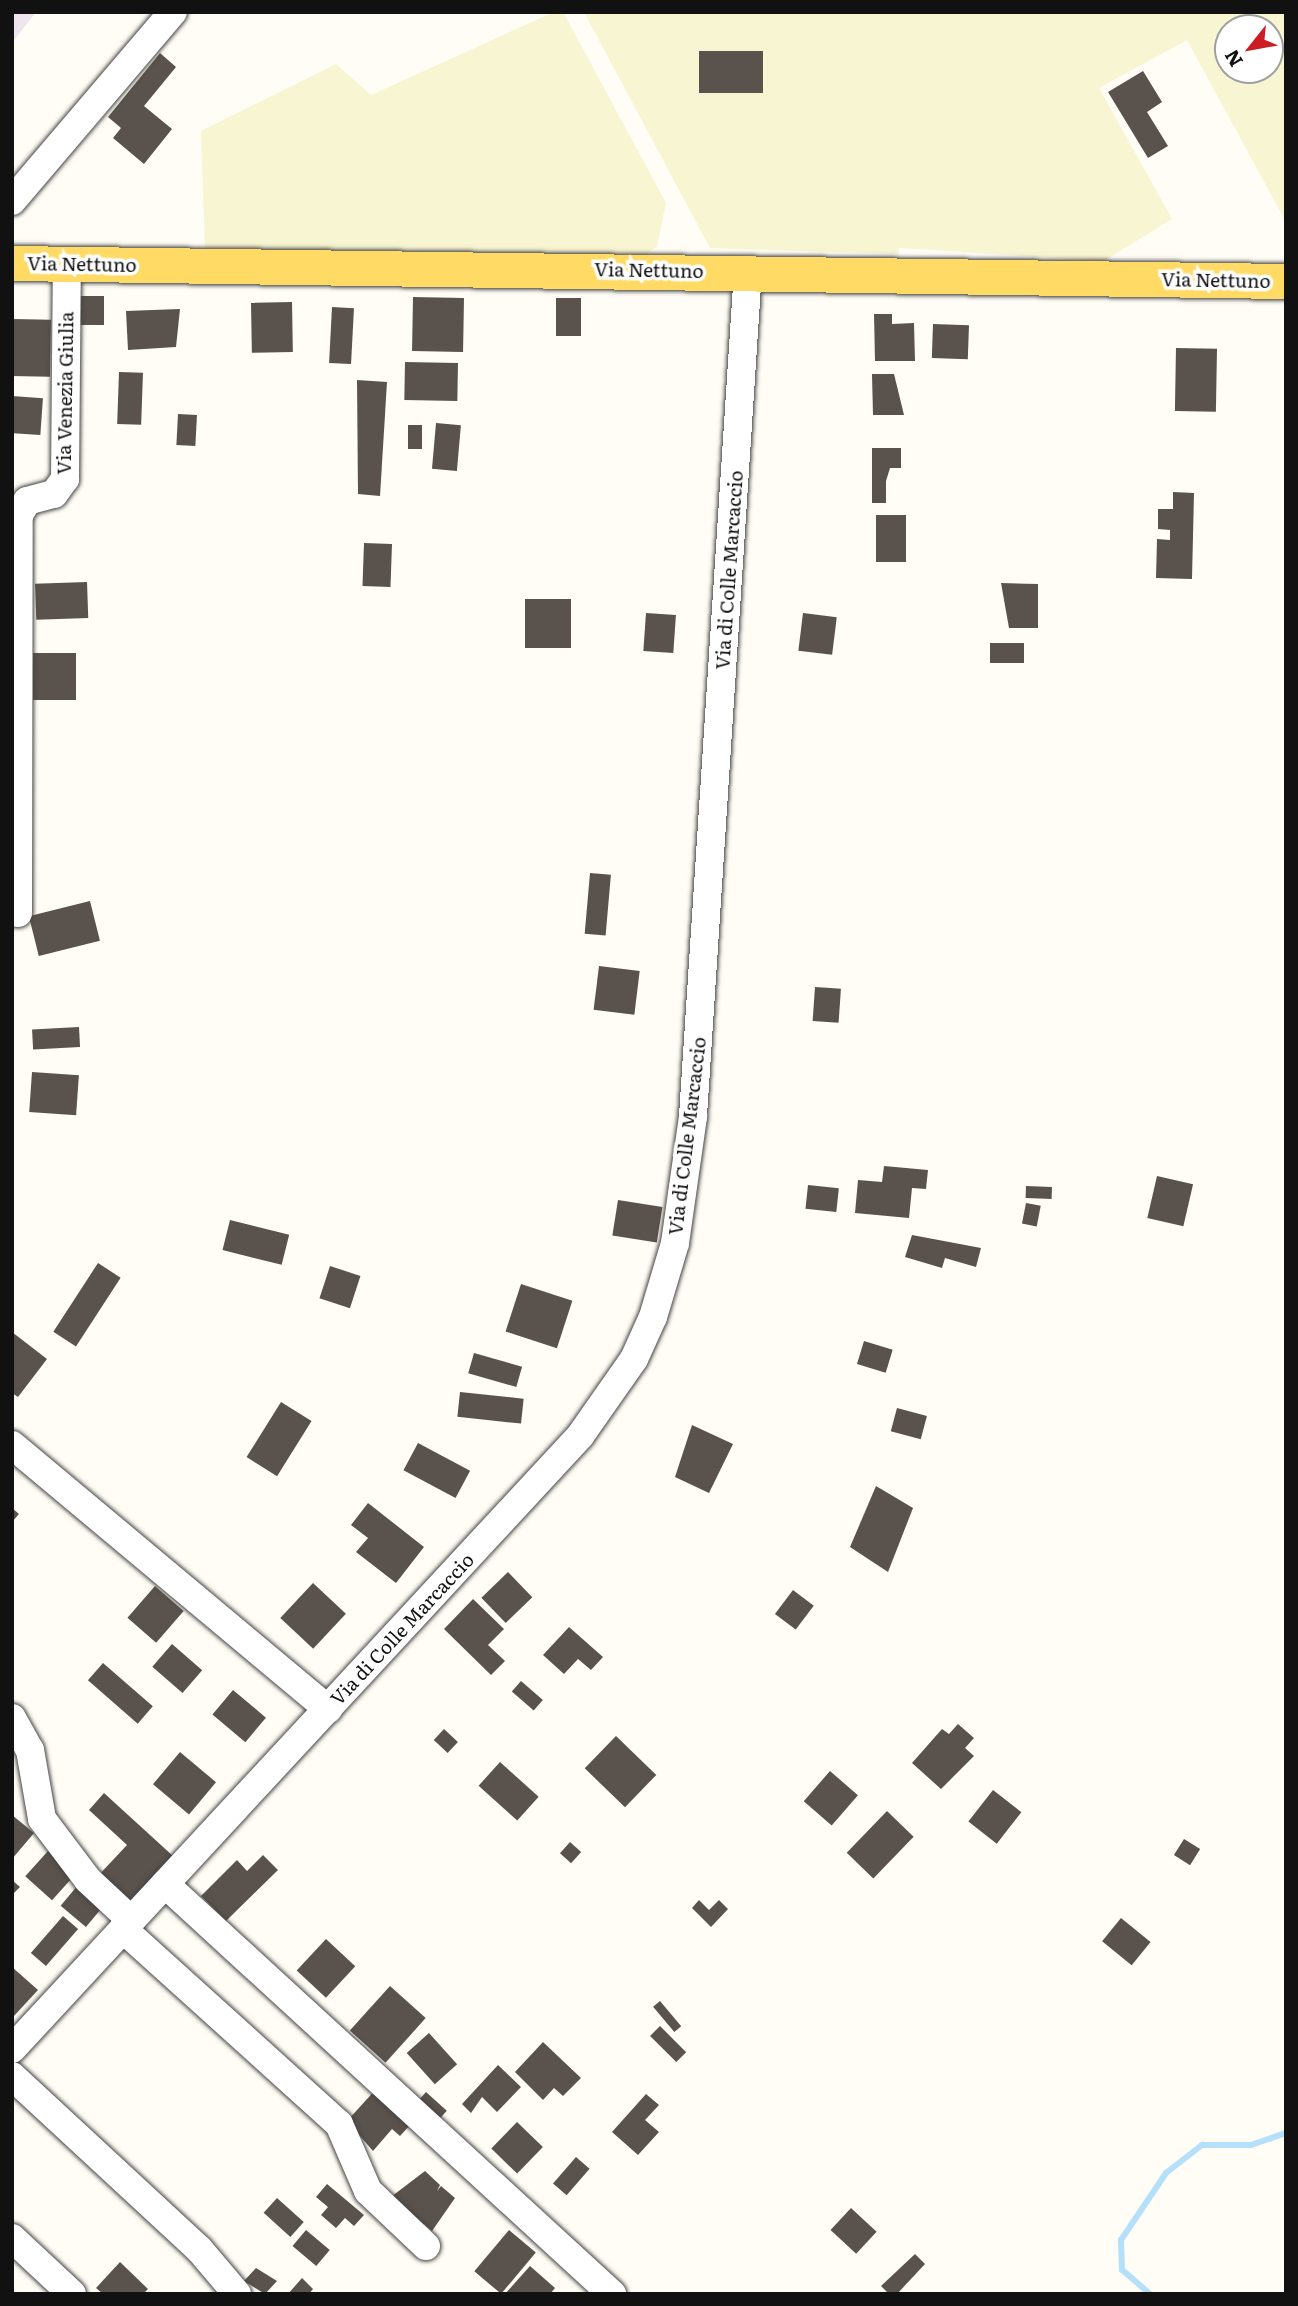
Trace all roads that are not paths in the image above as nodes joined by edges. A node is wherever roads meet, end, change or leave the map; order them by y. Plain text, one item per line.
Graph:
1 (173, 12) edge
2 (12, 201) edge
3 (12, 263) edge
4 (67, 264) junction
5 (748, 271) junction
6 (1286, 281) edge
7 (18, 913) dead end
8 (12, 1445) edge
9 (328, 1709) junction
10 (12, 1718) edge
11 (165, 1884) junction
12 (127, 1925) junction
13 (12, 2049) edge
14 (12, 2076) edge
15 (12, 2238) edge
16 (426, 2246) dead end
17 (72, 2294) edge
18 (237, 2294) edge
19 (612, 2294) edge

1 - 2 street
3 - 4 main road, Via Nettuno
4 - 5 main road, Via Nettuno
4 - 7 street, Via Venezia Giulia
5 - 6 main road, Via Nettuno
5 - 9 street, Via di Colle Marcaccio
8 - 9 street
9 - 11 street, Via di Colle Marcaccio
10 - 12 street
11 - 12 street, Via di Colle Marcaccio
11 - 19 street
12 - 13 street, Via di Colle Marcaccio
12 - 16 street
14 - 18 street
15 - 17 street

